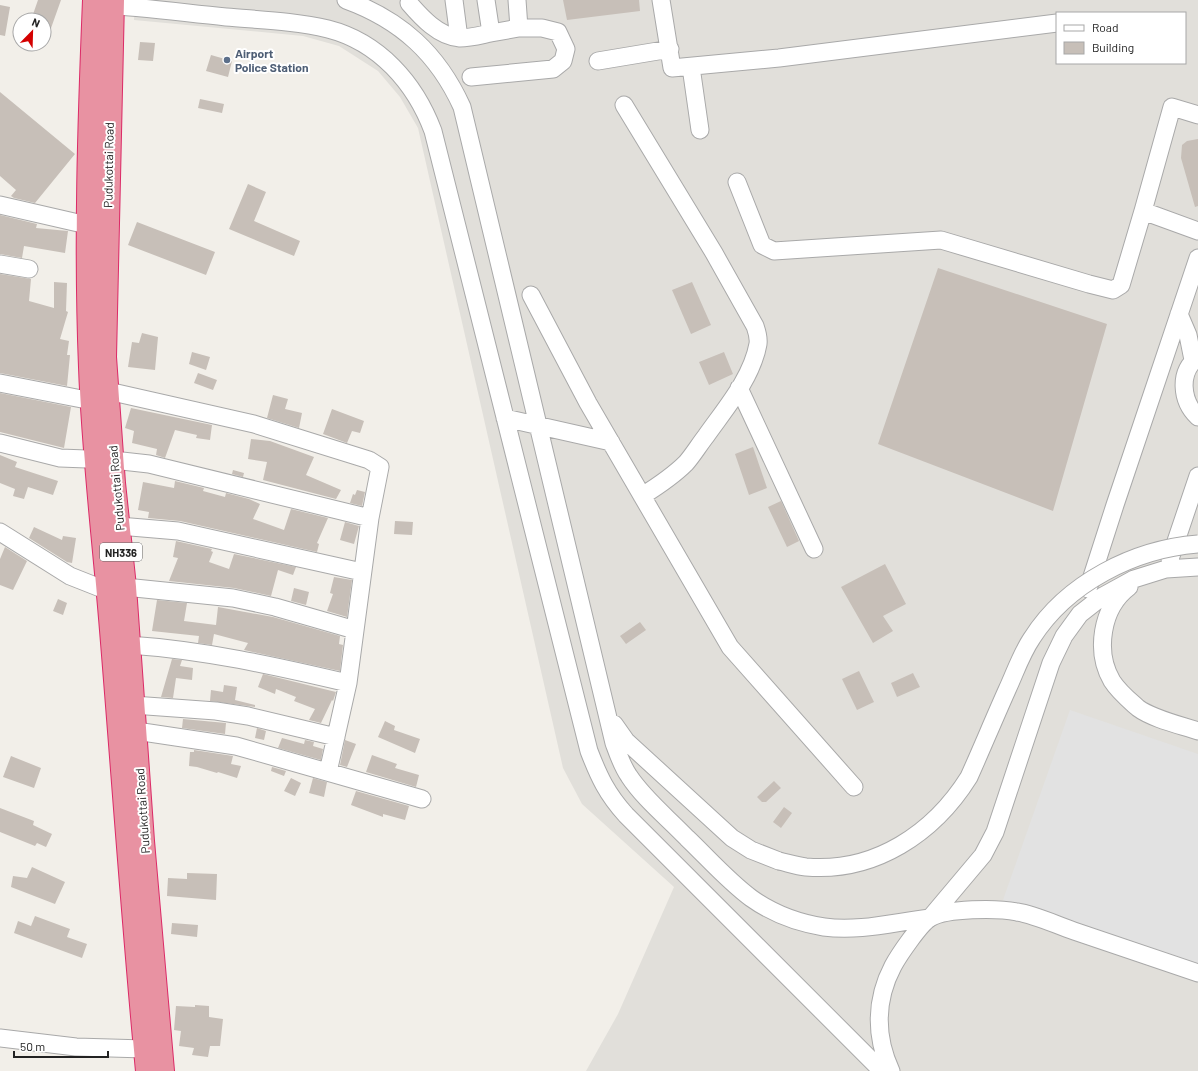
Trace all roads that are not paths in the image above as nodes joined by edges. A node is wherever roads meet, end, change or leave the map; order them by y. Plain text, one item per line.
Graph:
1 (346, 0) edge
2 (454, 0) edge
3 (486, 0) edge
4 (517, 0) edge
5 (661, 0) edge
6 (103, 2) edge
7 (409, 3) dead end
8 (1056, 23) edge
9 (519, 28) junction
10 (491, 34) junction
11 (459, 38) junction
12 (670, 49) junction
13 (598, 61) dead end
14 (690, 67) junction
15 (471, 77) dead end
16 (624, 105) dead end
17 (1198, 115) edge
18 (700, 130) dead end
19 (737, 182) dead end
20 (0, 205) edge
21 (1143, 211) junction
22 (87, 225) junction
23 (1198, 231) edge
24 (1198, 258) edge
25 (0, 264) edge
26 (29, 270) dead end
27 (1194, 282) edge
28 (531, 295) dead end
29 (1179, 314) junction
30 (1196, 358) edge
31 (0, 383) edge
32 (739, 388) junction
33 (100, 396) junction
34 (1198, 417) edge
35 (505, 418) junction
36 (539, 426) junction
37 (611, 442) junction
38 (0, 443) edge
39 (104, 460) junction
40 (1198, 476) edge
41 (642, 496) junction
42 (370, 518) junction
43 (119, 526) junction
44 (0, 532) edge
45 (1198, 544) edge
46 (814, 549) dead end
47 (1198, 567) edge
48 (1162, 570) junction
49 (362, 572) junction
50 (116, 589) junction
51 (1080, 614) junction
52 (355, 630) junction
53 (129, 645) junction
54 (348, 683) junction
55 (604, 700) junction
56 (133, 706) junction
57 (136, 731) junction
58 (1198, 731) edge
59 (336, 737) junction
60 (328, 772) junction
61 (854, 787) dead end
62 (422, 799) dead end
63 (930, 918) junction
64 (1198, 973) edge
65 (0, 1038) edge
66 (145, 1048) junction
67 (147, 1071) edge
68 (163, 1071) edge
69 (882, 1071) edge
70 (891, 1071) edge

1 - 36 street
2 - 11 street
3 - 10 street
4 - 9 street
5 - 12 street
6 - 22 highway, Pudukottai Road / NH336
6 - 33 highway, Pudukottai Road / NH336
6 - 35 street
7 - 11 street
8 - 14 street
9 - 10 street
9 - 15 street
10 - 11 street
12 - 13 street
12 - 14 street
14 - 18 street
16 - 32 street
17 - 21 street
19 - 21 street
20 - 22 street
21 - 23 street
22 - 33 highway, Pudukottai Road / NH336
24 - 27 street
25 - 26 street
27 - 29 street
28 - 37 street
29 - 30 street
29 - 51 street
30 - 34 street
31 - 33 street
32 - 41 street
32 - 46 street
33 - 39 highway, Pudukottai Road / NH336
33 - 42 street
35 - 36 street
35 - 69 street
36 - 37 street
36 - 55 street
37 - 41 street
38 - 39 street
39 - 42 street
39 - 43 highway, Pudukottai Road / NH336
39 - 50 highway, Pudukottai Road / NH336
40 - 48 street
41 - 61 street
42 - 49 street
43 - 49 street
43 - 50 highway, Pudukottai Road / NH336
44 - 50 street
45 - 55 street, bridge
47 - 48 street
48 - 51 street
48 - 58 street
49 - 52 street
50 - 52 street
50 - 53 highway, Pudukottai Road / NH336
50 - 66 highway, Pudukottai Road / NH336
51 - 63 street
52 - 54 street
53 - 54 street
53 - 56 highway, Pudukottai Road / NH336
54 - 59 street
55 - 63 street
56 - 57 highway, Pudukottai Road / NH336
56 - 59 street
57 - 60 street
57 - 68 highway, Pudukottai Road / NH336
59 - 60 street
60 - 62 street
63 - 64 street
63 - 70 street
65 - 66 street
66 - 67 highway, Pudukottai Road / NH336

